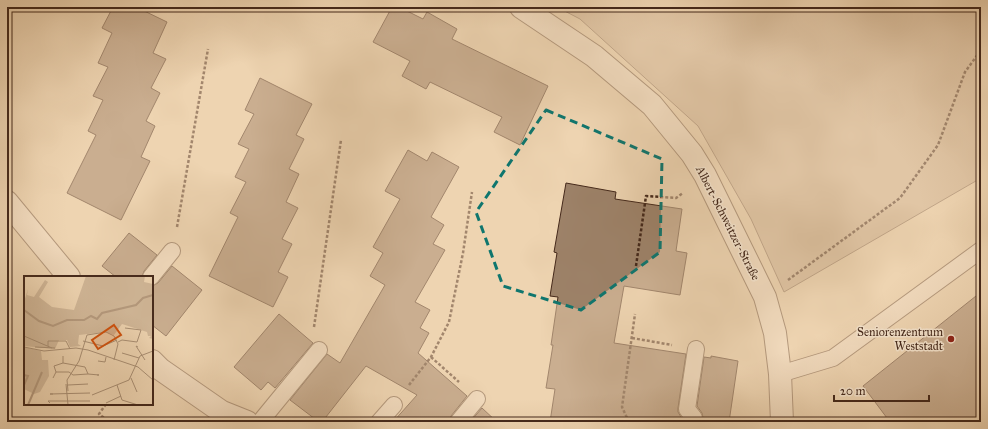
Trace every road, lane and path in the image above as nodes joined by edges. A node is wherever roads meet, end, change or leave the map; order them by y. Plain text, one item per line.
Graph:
1 (521, 7) edge
2 (208, 49) dead end
3 (981, 50) edge
4 (341, 140) dead end
5 (705, 175) junction
6 (472, 192) dead end
7 (7, 202) edge
8 (981, 250) edge
9 (172, 252) joint
10 (636, 266) dead end
11 (67, 276) edge
12 (153, 276) edge
13 (765, 297) junction
14 (635, 314) dead end
15 (632, 338) junction
16 (696, 349) joint
17 (319, 350) joint
18 (431, 357) junction
19 (153, 362) edge
20 (780, 374) junction
21 (477, 399) joint
22 (105, 405) edge
23 (394, 405) joint
24 (110, 422) edge
25 (247, 422) edge
26 (260, 422) edge
27 (379, 422) edge
28 (458, 422) edge
29 (629, 422) edge
30 (694, 422) edge
31 (782, 422) edge

1 - 5 street, Albert-Schweitzer-Straße
2 - 9 path
3 - 13 path
4 - 17 path
5 - 10 path
5 - 13 street, Albert-Schweitzer-Straße
6 - 18 path
7 - 11 street
8 - 20 lane
9 - 12 lane
13 - 20 street, Albert-Schweitzer-Straße
14 - 15 path
15 - 16 path
15 - 29 path
16 - 30 lane
17 - 26 lane
18 - 21 path
18 - 23 path
19 - 25 street
20 - 31 street, Albert-Schweitzer-Straße
21 - 28 lane
22 - 24 path
23 - 27 lane

